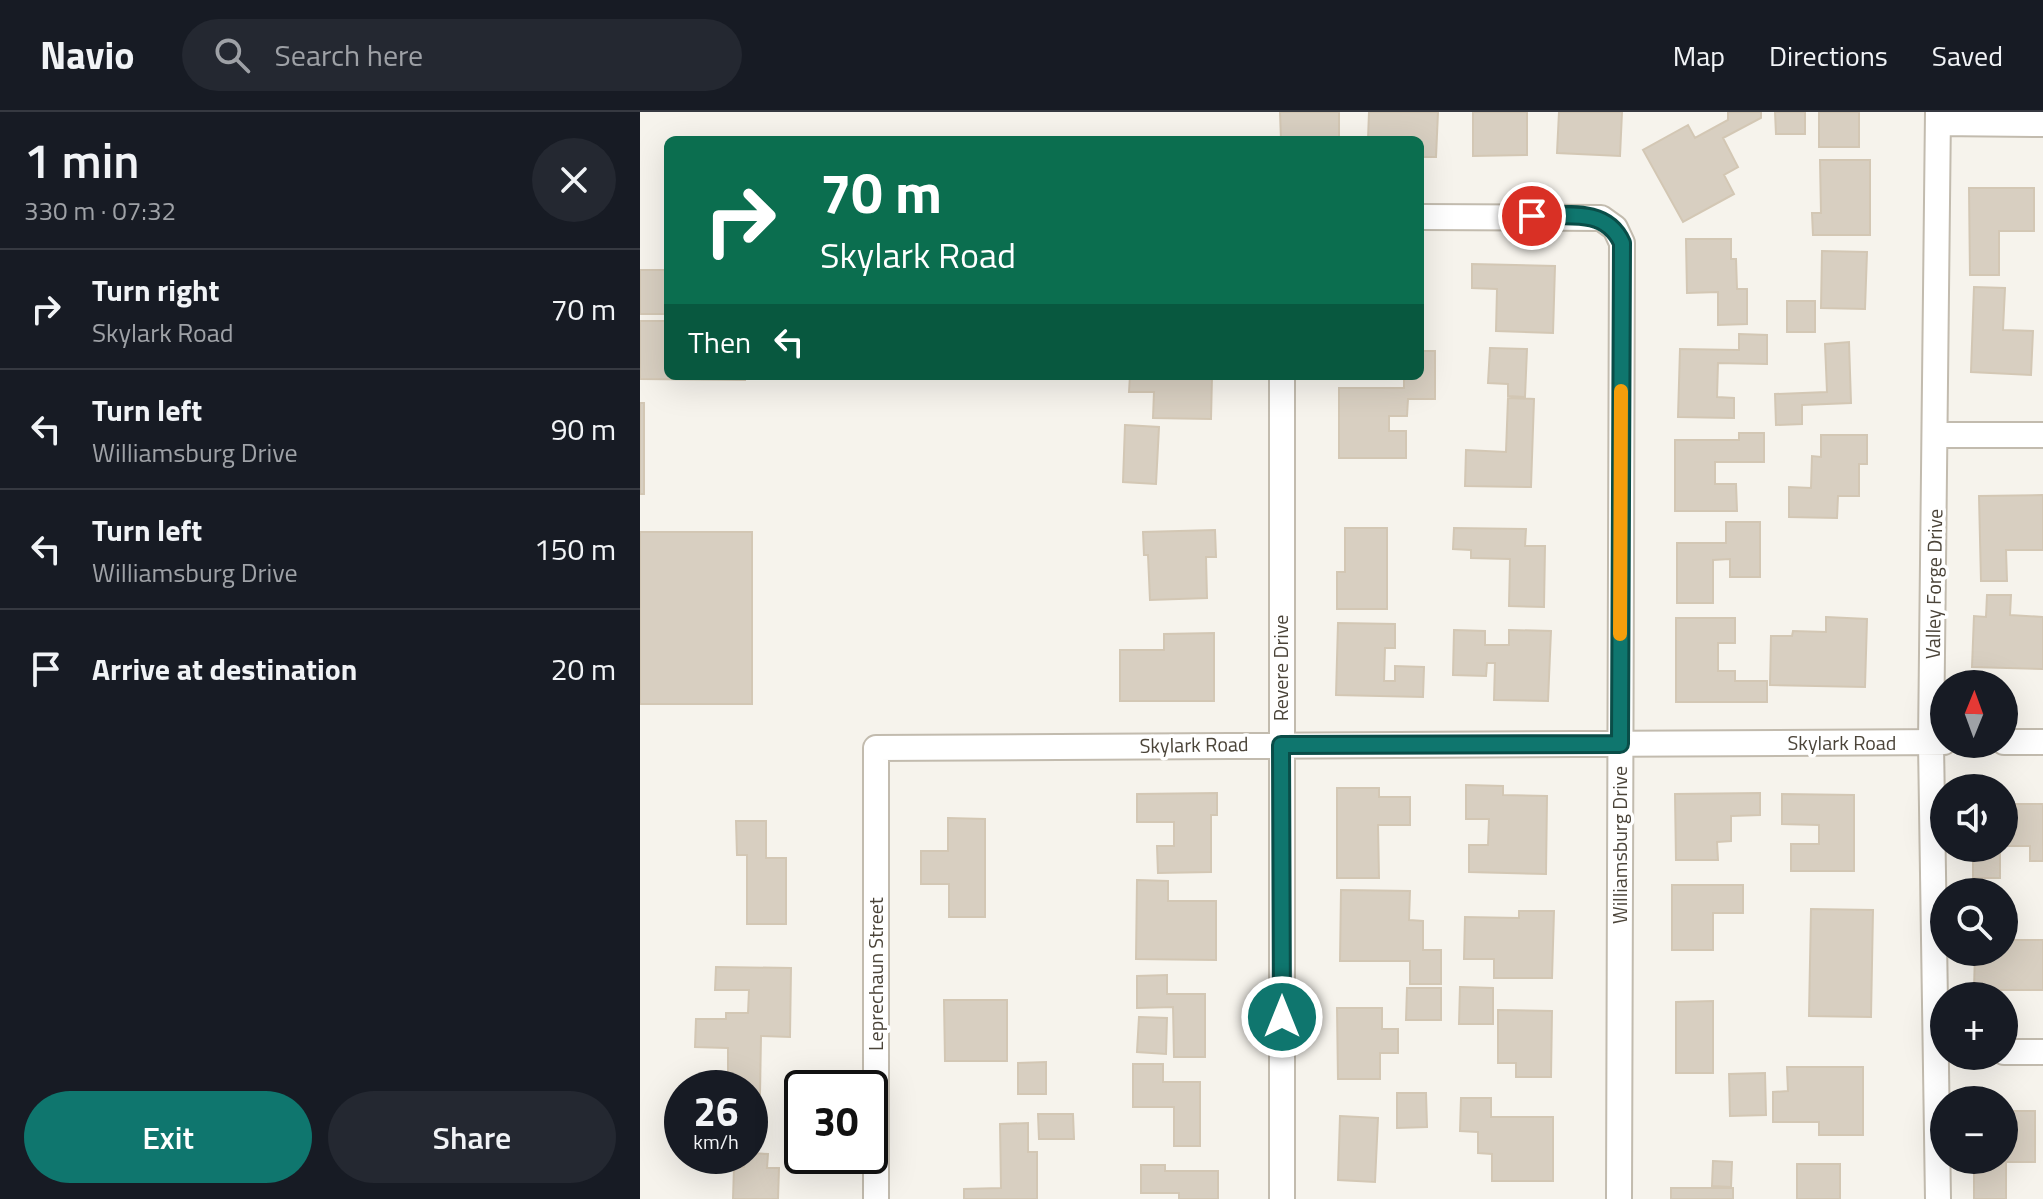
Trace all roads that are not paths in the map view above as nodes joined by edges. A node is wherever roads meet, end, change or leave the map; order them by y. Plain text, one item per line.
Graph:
1 (1938, 118) edge
2 (2043, 124) edge
3 (1424, 217) edge
4 (1282, 380) edge
5 (1936, 435) junction
6 (2043, 435) edge
7 (1938, 670) edge
8 (1930, 742) edge
9 (2018, 742) edge
10 (2043, 742) edge
11 (1620, 744) junction
12 (1281, 745) junction
13 (876, 748) joint
14 (1938, 758) edge
15 (1940, 982) edge
16 (2018, 1052) edge
17 (2043, 1052) edge
18 (1941, 1070) edge
19 (876, 1199) edge
20 (1282, 1199) edge
21 (1619, 1199) edge
22 (1938, 1199) edge

1 - 2 street
1 - 5 street, Valley Forge Drive
3 - 11 street, Williamsburg Drive
4 - 12 street, Revere Drive
5 - 6 street
5 - 7 street, Valley Forge Drive
8 - 11 street, Skylark Road
9 - 10 street
11 - 12 street, Skylark Road
11 - 21 street, Williamsburg Drive
12 - 13 street, Skylark Road
12 - 20 street, Revere Drive
13 - 19 street, Leprechaun Street
14 - 15 street, Valley Forge Drive
16 - 17 street
18 - 22 street, Valley Forge Drive

